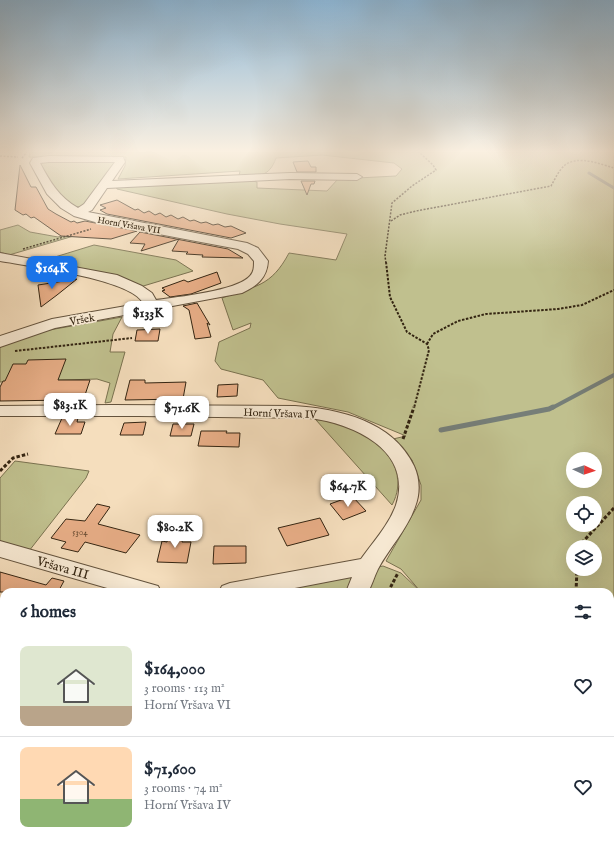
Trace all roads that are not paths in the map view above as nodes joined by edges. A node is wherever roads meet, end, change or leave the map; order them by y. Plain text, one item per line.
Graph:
1 (52, 191) edge
2 (99, 191) edge
3 (78, 213) junction
4 (0, 257) edge
5 (237, 290) joint
6 (152, 306) junction
7 (4, 341) edge
8 (0, 411) edge
9 (0, 549) edge
10 (368, 566) junction
11 (136, 588) edge
12 (251, 588) edge
13 (359, 588) edge

1 - 3 street, Horní Vršava VII
2 - 3 street
3 - 5 street, Horní Vršava VII
4 - 6 street
5 - 6 street, Vršek
6 - 7 street, Vršek
8 - 10 street, Horní Vršava IV
9 - 11 street, Vršava III
10 - 12 street
10 - 13 street, Horní Vršava IV

